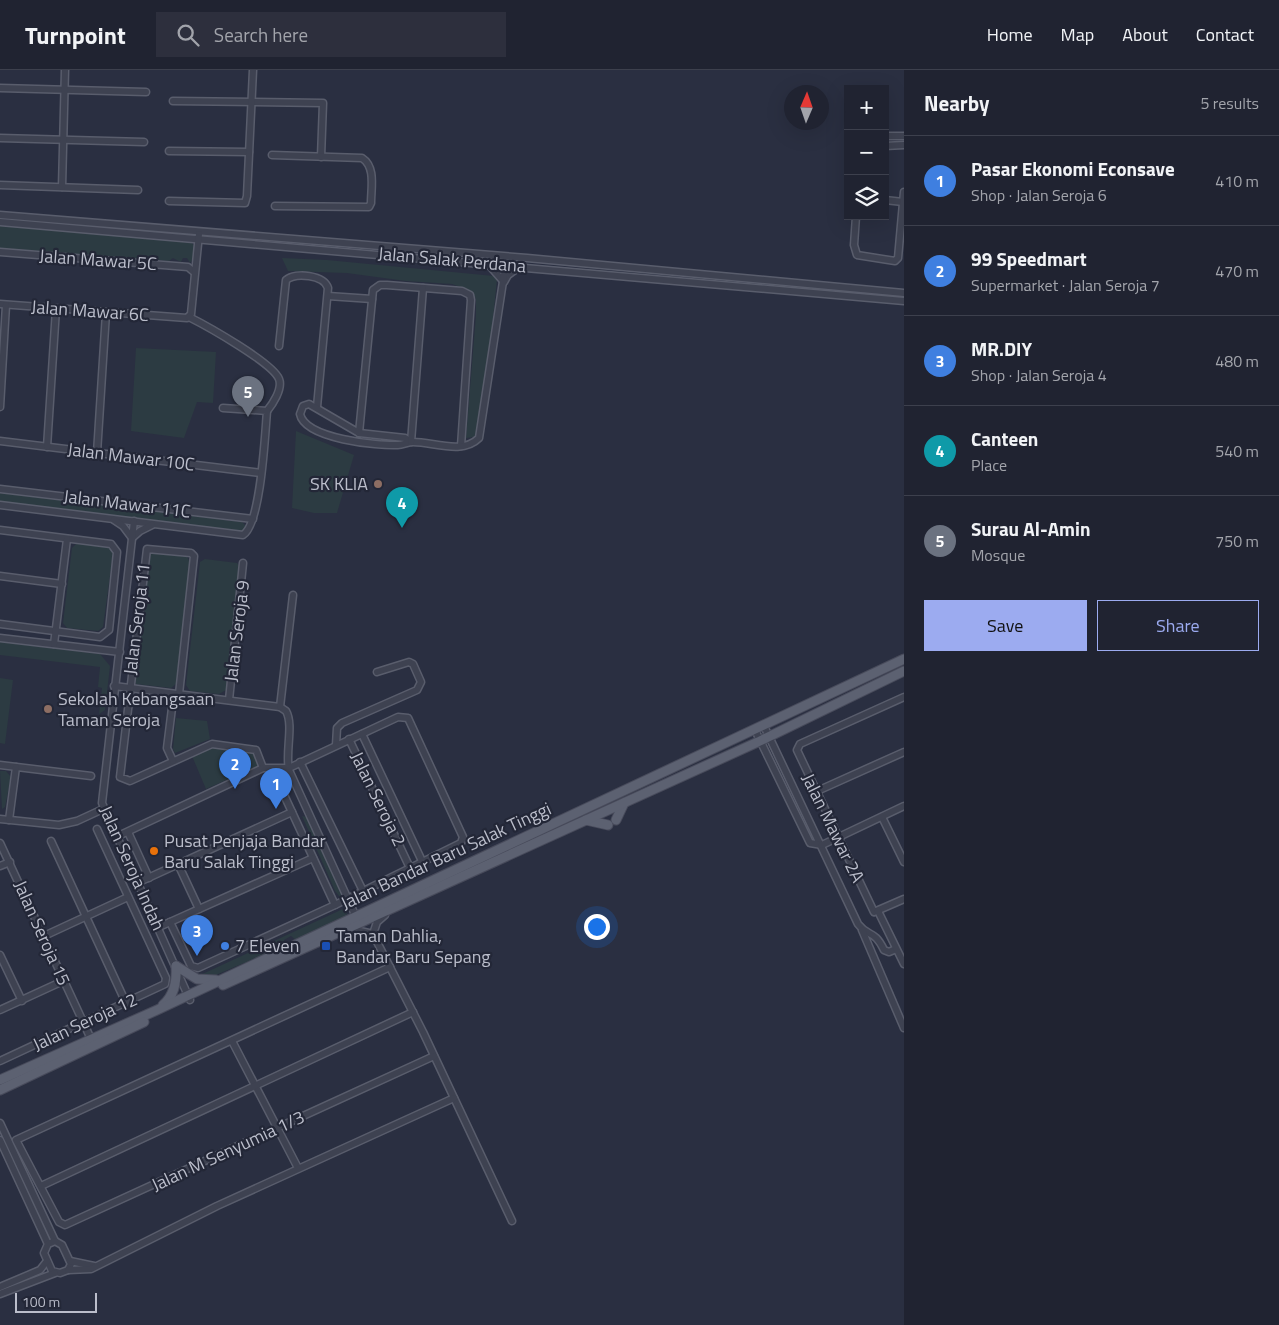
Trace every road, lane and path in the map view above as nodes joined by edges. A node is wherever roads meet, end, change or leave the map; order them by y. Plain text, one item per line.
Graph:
1 (65, 70) edge
2 (253, 70) edge
3 (0, 88) edge
4 (64, 90) junction
5 (146, 92) dead end
6 (173, 101) dead end
7 (252, 102) junction
8 (889, 136) edge
9 (904, 136) edge
10 (0, 138) edge
11 (63, 140) junction
12 (144, 142) dead end
13 (904, 145) edge
14 (889, 146) edge
15 (169, 151) dead end
16 (249, 152) junction
17 (272, 155) dead end
18 (321, 157) junction
19 (0, 185) edge
20 (62, 187) junction
21 (138, 190) dead end
22 (904, 192) edge
23 (889, 200) edge
24 (169, 201) dead end
25 (903, 202) edge
26 (275, 206) dead end
27 (0, 215) edge
28 (856, 220) edge
29 (0, 222) edge
30 (199, 235) junction
31 (0, 252) edge
32 (506, 257) junction
33 (490, 265) junction
34 (506, 266) junction
35 (520, 267) junction
36 (194, 272) junction
37 (686, 272) junction
38 (504, 282) junction
39 (685, 282) junction
40 (423, 288) junction
41 (904, 293) edge
42 (328, 296) junction
43 (372, 299) junction
44 (904, 301) edge
45 (3, 305) edge
46 (56, 309) junction
47 (106, 313) junction
48 (189, 317) junction
49 (279, 346) dead end
50 (316, 406) junction
51 (0, 407) edge
52 (223, 408) dead end
53 (267, 412) junction
54 (359, 433) junction
55 (0, 441) edge
56 (412, 442) junction
57 (461, 446) junction
58 (47, 447) junction
59 (97, 453) junction
60 (261, 473) junction
61 (0, 489) edge
62 (0, 506) edge
63 (113, 519) junction
64 (253, 519) junction
65 (134, 522) junction
66 (155, 524) junction
67 (0, 530) edge
68 (132, 538) junction
69 (67, 539) junction
70 (243, 563) dead end
71 (0, 576) edge
72 (62, 584) junction
73 (293, 595) dead end
74 (0, 624) edge
75 (56, 631) junction
76 (0, 638) edge
77 (54, 644) junction
78 (120, 652) junction
79 (904, 660) edge
80 (904, 671) edge
81 (377, 672) dead end
82 (114, 686) junction
83 (129, 688) junction
84 (179, 694) junction
85 (904, 696) edge
86 (229, 700) junction
87 (280, 707) junction
88 (172, 708) dead end
89 (760, 728) junction
90 (362, 734) junction
91 (769, 736) junction
92 (349, 739) junction
93 (760, 741) junction
94 (336, 745) junction
95 (904, 752) edge
96 (173, 761) junction
97 (300, 762) junction
98 (0, 765) edge
99 (16, 767) junction
100 (262, 768) junction
101 (289, 768) junction
102 (272, 769) junction
103 (91, 776) dead end
104 (815, 792) junction
105 (624, 803) junction
106 (904, 806) edge
107 (103, 809) junction
108 (292, 812) junction
109 (882, 817) junction
110 (0, 819) edge
111 (9, 820) junction
112 (585, 820) junction
113 (96, 829) dead end
114 (128, 832) junction
115 (116, 837) junction
116 (837, 838) junction
117 (51, 841) dead end
118 (0, 843) edge
119 (822, 845) junction
120 (313, 858) junction
121 (422, 861) junction
122 (10, 862) junction
123 (904, 862) edge
124 (178, 864) junction
125 (0, 866) edge
126 (410, 868) junction
127 (149, 878) junction
128 (137, 883) junction
129 (363, 891) junction
130 (128, 897) junction
131 (348, 899) junction
132 (904, 899) edge
133 (403, 903) junction
134 (335, 906) junction
135 (199, 909) junction
136 (876, 911) junction
137 (86, 916) junction
138 (357, 920) junction
139 (170, 922) junction
140 (159, 928) junction
141 (862, 930) junction
142 (373, 934) junction
143 (44, 936) junction
144 (329, 937) junction
145 (899, 950) edge
146 (0, 955) edge
147 (904, 964) edge
148 (176, 966) junction
149 (390, 967) junction
150 (221, 979) junction
151 (63, 981) junction
152 (189, 998) junction
153 (22, 1000) junction
154 (126, 1003) junction
155 (0, 1010) edge
156 (157, 1010) junction
157 (413, 1012) junction
158 (83, 1023) junction
159 (904, 1028) edge
160 (91, 1039) junction
161 (232, 1041) junction
162 (434, 1056) junction
163 (0, 1061) edge
164 (255, 1086) junction
165 (1, 1088) edge
166 (454, 1098) junction
167 (0, 1123) edge
168 (277, 1128) junction
169 (0, 1140) edge
170 (298, 1168) junction
171 (41, 1186) junction
172 (512, 1221) dead end
173 (55, 1241) junction
174 (48, 1244) junction
175 (47, 1261) junction
176 (70, 1261) junction
177 (94, 1266) junction
178 (68, 1270) junction
179 (54, 1273) junction
180 (0, 1286) edge
181 (0, 1294) edge

1 - 4 street
2 - 7 street
3 - 4 street
4 - 5 street
4 - 11 street
6 - 7 street
7 - 16 street
7 - 18 street
8 - 9 street
10 - 11 street
11 - 12 street
11 - 20 street
13 - 14 street
15 - 16 street
16 - 24 street
17 - 18 street
18 - 26 street
19 - 20 street
20 - 21 street
22 - 25 street
23 - 25 street
25 - 28 street
27 - 30 street, Jalan Salak Perdana
29 - 30 street, Jalan Salak Perdana
30 - 32 street, Jalan Salak Perdana
30 - 33 street, Jalan Salak Perdana
30 - 36 street
31 - 36 street, Jalan Mawar 5C
32 - 34 street
32 - 37 street, Jalan Salak Perdana
33 - 34 street, Jalan Salak Perdana
33 - 38 street
34 - 35 street, Jalan Salak Perdana
34 - 38 street
35 - 38 street
35 - 39 street, Jalan Salak Perdana
36 - 48 street
37 - 39 street
37 - 41 street, Jalan Salak Perdana
38 - 57 street
39 - 44 street, Jalan Salak Perdana
40 - 43 street
40 - 56 street
40 - 57 street
42 - 43 street
42 - 49 street
42 - 50 street
43 - 54 street
45 - 46 street, Jalan Mawar 6C
45 - 51 street
46 - 47 street, Jalan Mawar 6C
46 - 58 street
47 - 48 street, Jalan Mawar 6C
47 - 59 street
48 - 53 street
50 - 54 street
50 - 56 street
52 - 53 street
53 - 60 street
54 - 56 street
55 - 58 street, Jalan Mawar 10C
56 - 57 street
58 - 59 street, Jalan Mawar 10C
59 - 60 street, Jalan Mawar 10C
60 - 64 street
61 - 64 street, Jalan Mawar 11C
62 - 63 street
63 - 65 street
63 - 68 street
64 - 66 street
65 - 66 street
65 - 68 street, Jalan Seroja Indah
66 - 68 street
67 - 69 street
68 - 78 street, Jalan Seroja Indah
69 - 72 street
69 - 75 street
70 - 86 street, Jalan Seroja 9
71 - 72 street
72 - 75 street
73 - 87 street
74 - 75 street
75 - 77 street
76 - 77 street
77 - 78 street
78 - 82 street, Jalan Seroja Indah
79 - 89 main road, Jalan Bandar Baru Salak Tinggi
80 - 91 main road, Jalan Bandar Baru Salak Tinggi
81 - 94 street
82 - 83 street
82 - 107 street, Jalan Seroja Indah
83 - 84 street
83 - 84 street, Jalan Seroja 11
83 - 96 street, Jalan Seroja 11
84 - 86 street
85 - 104 street, Jalan Mawar 2A
86 - 87 street
87 - 101 street
88 - 96 street
89 - 91 street
89 - 93 street
89 - 138 main road, Jalan Bandar Baru Salak Tinggi
90 - 92 street, Jalan Seroja 2
90 - 121 street
90 - 121 street, Jalan Seroja 2
91 - 93 main road, Jalan Bandar Baru Salak Tinggi
91 - 119 street
92 - 94 street, Jalan Seroja 2
92 - 126 street, Jalan Seroja 2
93 - 105 main road, Jalan Bandar Baru Salak Tinggi
93 - 119 street
94 - 97 street, Jalan Seroja 2
95 - 104 street
96 - 100 street
97 - 101 street, Jalan Seroja 2
97 - 129 street
98 - 99 street
99 - 103 street
99 - 111 street
100 - 102 street
100 - 114 street
101 - 102 street
101 - 131 street
102 - 108 street
104 - 116 street, Jalan Mawar 2A
105 - 112 main road, Jalan Bandar Baru Salak Tinggi
105 - 112 main road
106 - 109 street
107 - 111 street
107 - 115 street, Jalan Seroja Indah
108 - 120 street
108 - 124 street
109 - 116 street
109 - 123 street
110 - 111 street
112 - 133 main road, Jalan Bandar Baru Salak Tinggi
113 - 130 street
114 - 115 street
114 - 127 street
115 - 128 street, Jalan Seroja Indah
116 - 119 street
116 - 136 street, Jalan Mawar 2A
117 - 137 street
118 - 122 street, Jalan Seroja 15
119 - 141 street
120 - 134 street
120 - 135 street
121 - 126 street
122 - 125 street
122 - 143 street, Jalan Seroja 15
124 - 127 street
124 - 135 street
126 - 129 street
127 - 128 street
128 - 140 street, Jalan Seroja Indah
129 - 131 street
130 - 137 street
130 - 154 street, Jalan Seroja 12
131 - 134 street
131 - 138 street
132 - 136 street
133 - 138 main road, Jalan Bandar Baru Salak Tinggi
133 - 142 street
134 - 139 street
135 - 139 street
136 - 145 street, Jalan Mawar 2A
137 - 143 street
137 - 154 street
138 - 144 main road, Jalan Bandar Baru Salak Tinggi
138 - 150 main road, Jalan Bandar Baru Salak Tinggi
139 - 140 street
140 - 148 street, Jalan Seroja Indah
141 - 145 street
141 - 159 street
142 - 144 street
142 - 149 street
143 - 151 street, Jalan Seroja 15
144 - 152 main road, Jalan Bandar Baru Salak Tinggi
145 - 147 street, Jalan Mawar 2A
146 - 153 street
148 - 150 main road
148 - 152 street, Jalan Seroja Indah
148 - 156 main road
149 - 157 street
149 - 161 street
150 - 152 main road, Jalan Bandar Baru Salak Tinggi
151 - 153 street
151 - 158 street, Jalan Seroja 15
152 - 156 main road, Jalan Bandar Baru Salak Tinggi
152 - 165 main road, Jalan Bandar Baru Salak Tinggi
153 - 155 street
154 - 158 street, Jalan Seroja 12
156 - 160 main road, Jalan Bandar Baru Salak Tinggi
157 - 162 street
157 - 164 street
158 - 160 street, Jalan Seroja 15
158 - 163 street, Jalan Seroja 12
160 - 165 main road, Jalan Bandar Baru Salak Tinggi
161 - 164 street
161 - 171 street
162 - 166 street
162 - 168 street, Jalan M Senyumia 1/3
164 - 168 street
164 - 171 street
166 - 170 street
166 - 172 street
167 - 173 street
168 - 170 street
168 - 171 street, Jalan M Senyumia 1/3
169 - 174 street
170 - 177 street
173 - 174 street
173 - 176 street
174 - 175 street
175 - 179 street
175 - 180 street
176 - 177 street
176 - 178 street
177 - 178 street
178 - 179 street
179 - 181 street

